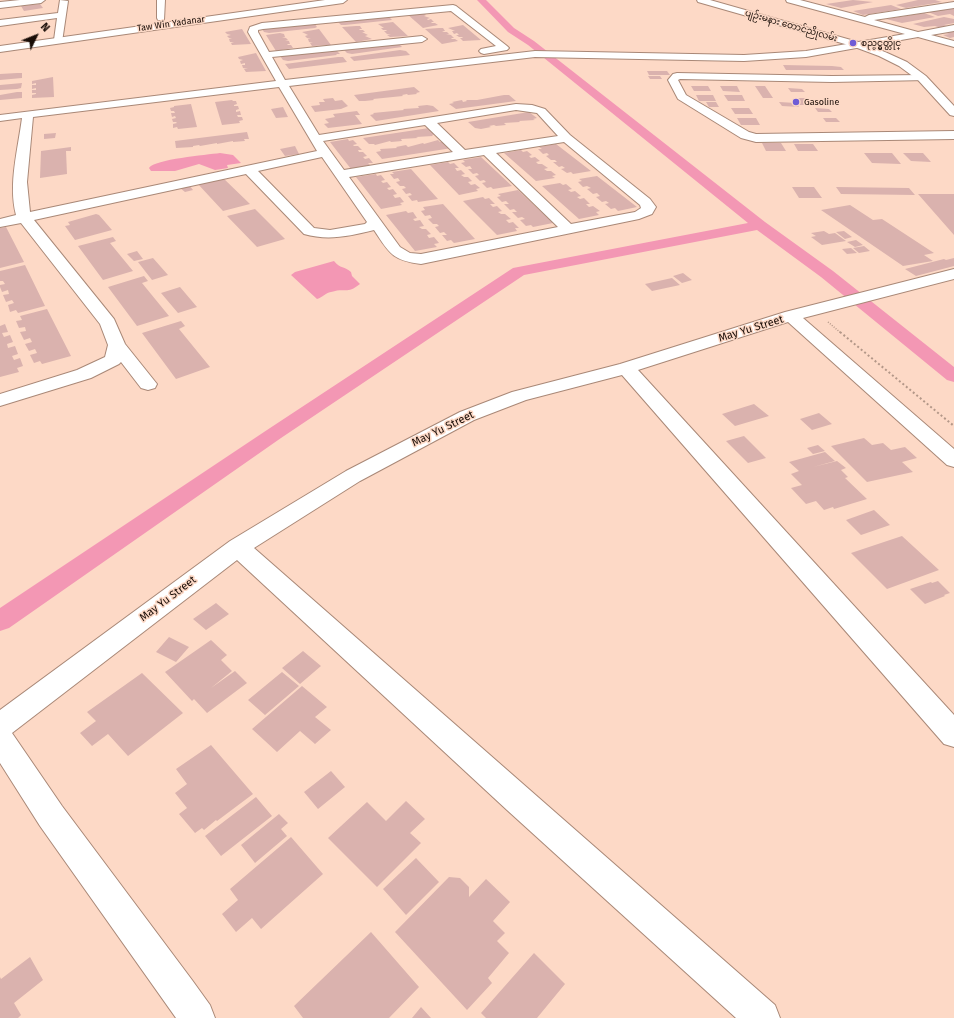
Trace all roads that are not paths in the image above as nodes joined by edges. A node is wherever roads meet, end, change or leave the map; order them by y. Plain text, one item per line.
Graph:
1 (41, 0) edge
2 (64, 0) edge
3 (161, 0) edge
4 (294, 0) edge
5 (343, 0) edge
6 (701, 0) edge
7 (790, 0) edge
8 (826, 0) edge
9 (803, 4) junction
10 (0, 5) edge
11 (954, 5) edge
12 (396, 13) junction
13 (62, 15) junction
14 (160, 18) junction
15 (862, 20) junction
16 (0, 23) edge
17 (954, 28) edge
18 (915, 34) junction
19 (59, 36) junction
20 (422, 39) junction
21 (0, 41) edge
22 (855, 44) junction
23 (954, 44) edge
24 (431, 47) dead end
25 (0, 49) edge
26 (266, 56) junction
27 (448, 64) junction
28 (922, 78) junction
29 (282, 84) junction
30 (954, 113) edge
31 (28, 114) junction
32 (0, 118) edge
33 (428, 121) junction
34 (954, 135) edge
35 (566, 138) junction
36 (315, 139) junction
37 (487, 151) junction
38 (325, 153) junction
39 (464, 155) junction
40 (249, 169) junction
41 (340, 174) junction
42 (24, 217) junction
43 (375, 222) junction
44 (0, 223) edge
45 (568, 229) junction
46 (954, 274) edge
47 (791, 316) junction
48 (118, 345) junction
49 (626, 368) junction
50 (148, 384) dead end
51 (0, 400) edge
52 (954, 460) edge
53 (238, 547) junction
54 (0, 726) edge
55 (954, 734) edge
56 (0, 739) edge
57 (197, 1018) edge
58 (762, 1018) edge

1 - 10 street
2 - 13 street
3 - 14 street
4 - 14 street, Taw Win Yadanar
5 - 19 street, Taw Win Yadanar
6 - 22 street, ပျဉ်းမနား တောင်ညိုလမ်း
7 - 9 street
8 - 9 street
9 - 15 street
11 - 15 street
12 - 20 street
12 - 26 street
12 - 27 street
13 - 16 street
13 - 19 street
14 - 19 street, Taw Win Yadanar
15 - 18 street
17 - 18 street
18 - 22 street
18 - 23 street
19 - 21 street, Taw Win Yadanar
19 - 25 street, Taw Win Yadanar
20 - 24 street
20 - 26 street
22 - 27 street
22 - 28 street, ပျဉ်းမနား တောင်ညိုလမ်း
26 - 29 street
27 - 29 street
28 - 30 street, ပျဉ်းမနား တောင်ညိုလမ်း
28 - 34 street
29 - 31 street
29 - 36 street
31 - 32 street
31 - 42 street
33 - 35 street
33 - 36 street
33 - 39 street
35 - 37 street
35 - 45 street
36 - 38 street
37 - 39 street
37 - 45 street
38 - 40 street
38 - 41 street
39 - 41 street
40 - 42 street
40 - 43 street
41 - 43 street
42 - 44 street
42 - 48 street
43 - 45 street
46 - 47 street, May Yu Street
47 - 49 street, May Yu Street
47 - 52 street
48 - 50 street
48 - 51 street
49 - 53 street, May Yu Street
49 - 55 street
53 - 54 street, May Yu Street
53 - 58 street
56 - 57 street

